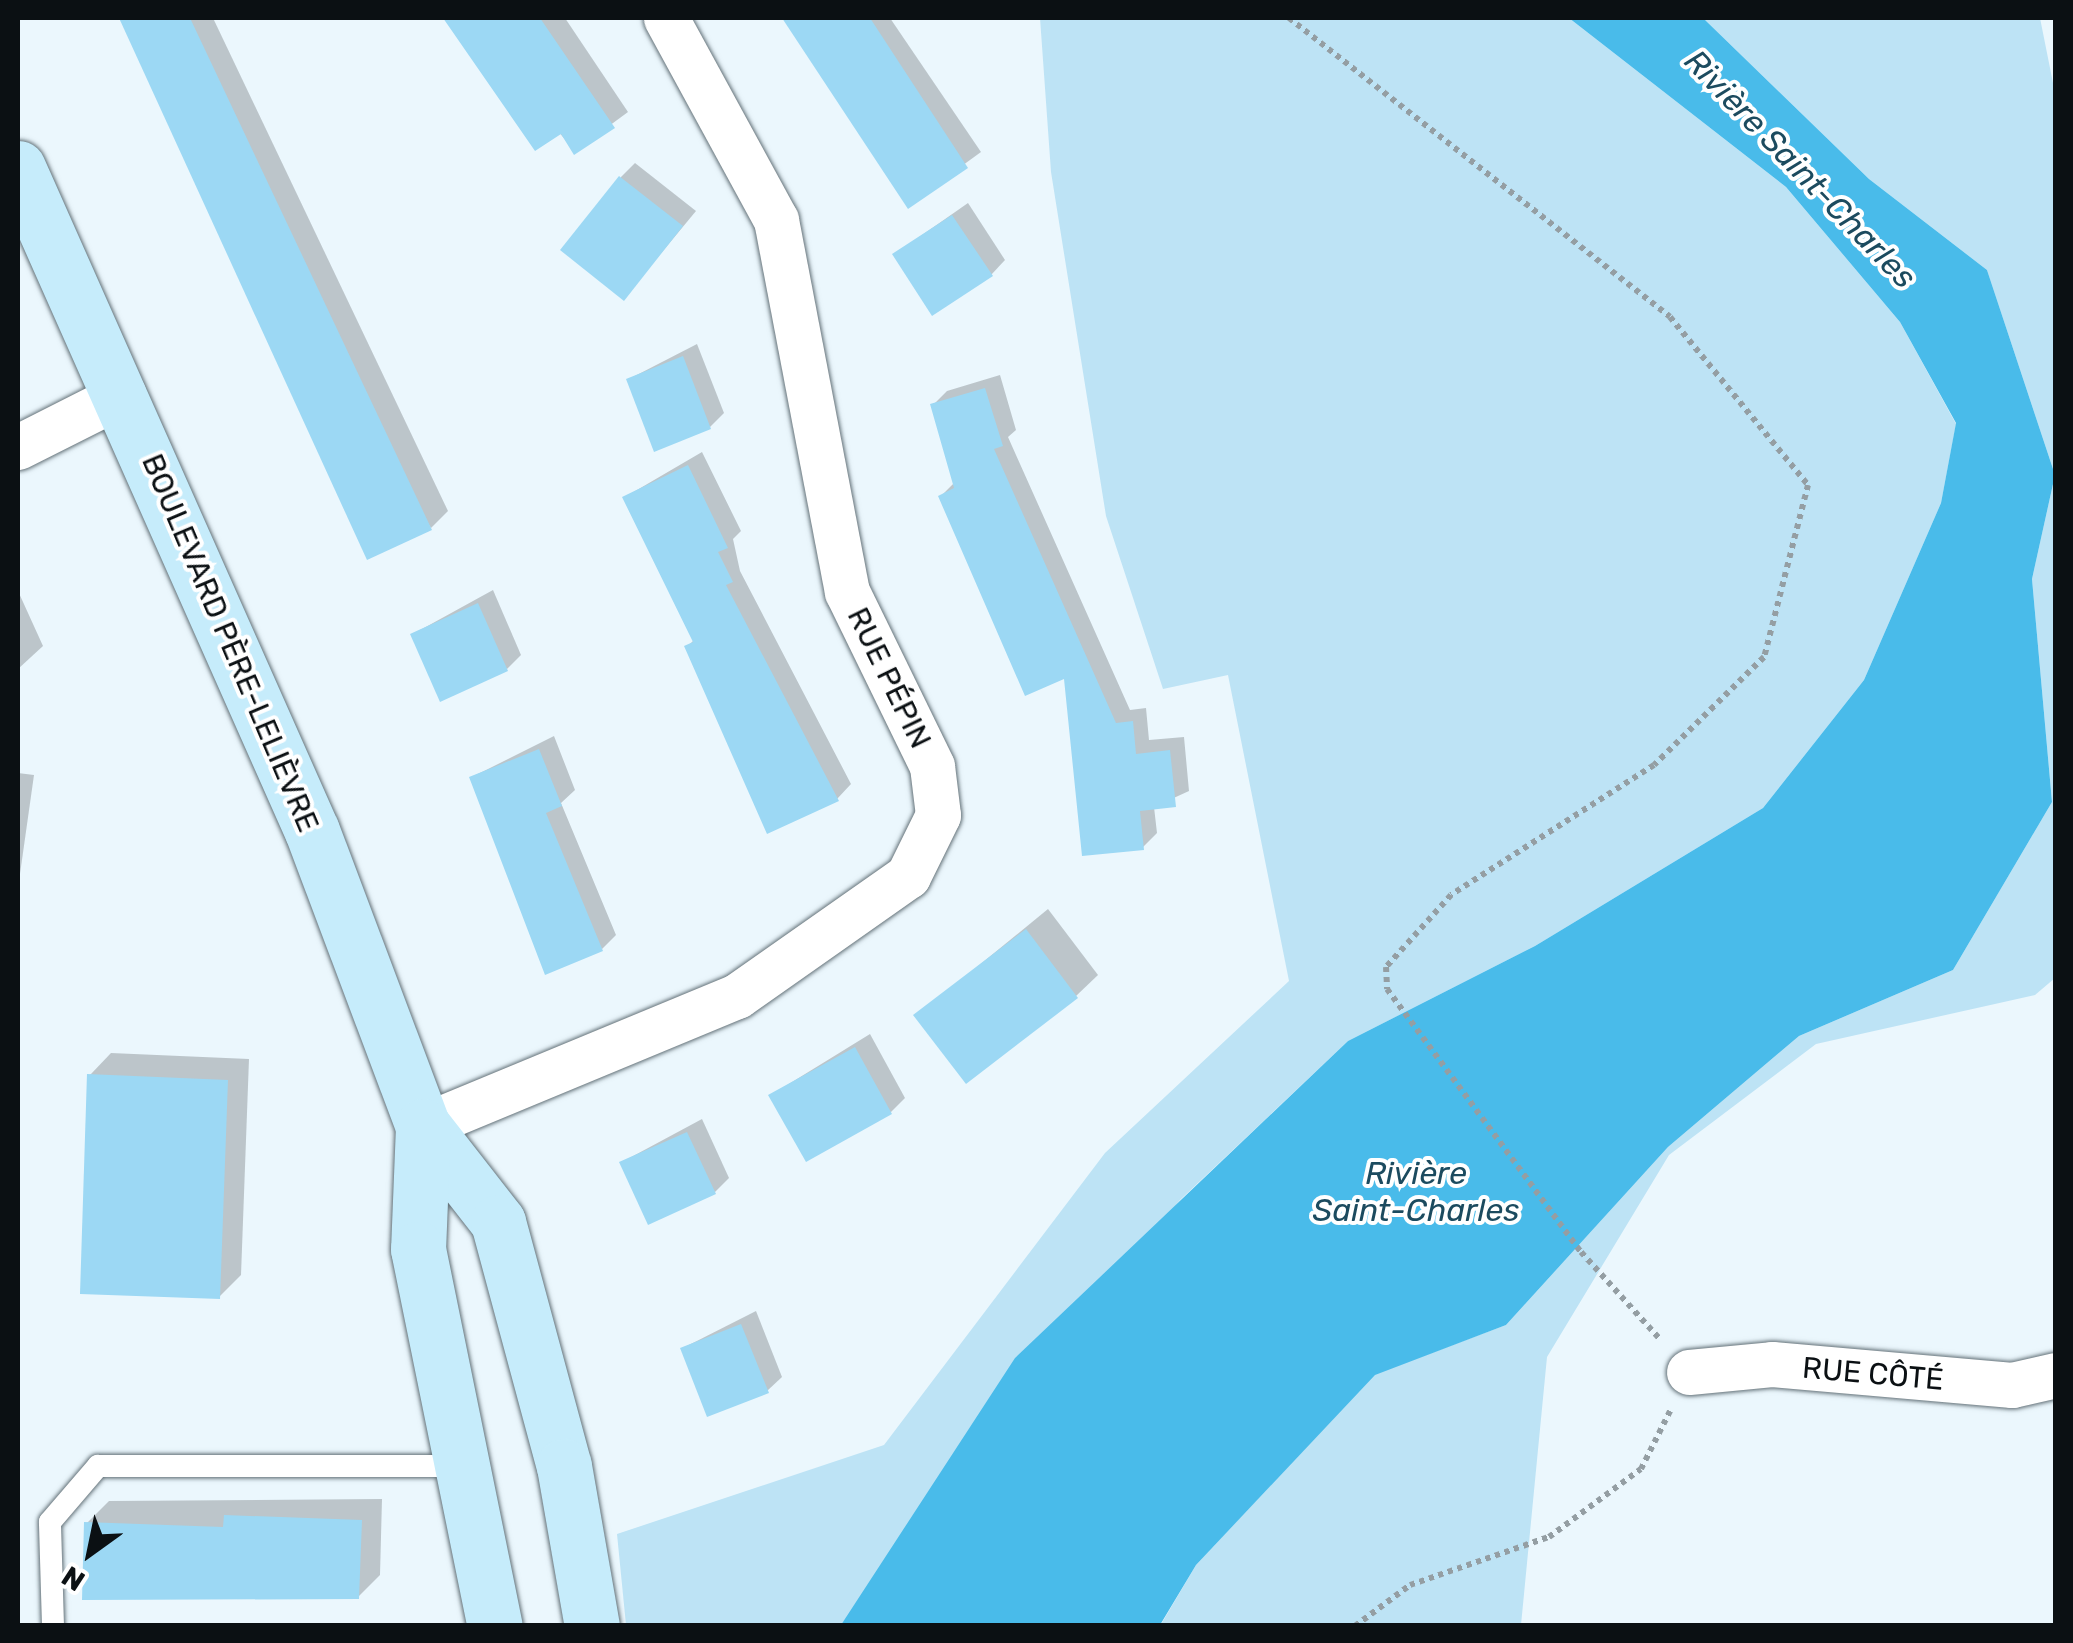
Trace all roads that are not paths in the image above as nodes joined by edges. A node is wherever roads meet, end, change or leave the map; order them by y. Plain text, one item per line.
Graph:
1 (666, 18) edge
2 (18, 168) edge
3 (123, 394) junction
4 (18, 447) edge
5 (423, 1126) junction
6 (1689, 1372) road end
7 (2056, 1375) edge
8 (469, 1466) junction
9 (53, 1626) edge
10 (496, 1626) edge
11 (592, 1626) edge

1 - 5 street, RUE PÉPIN
2 - 3 main road, BOULEVARD PÈRE-LELIÈVRE
3 - 4 street
3 - 5 main road, BOULEVARD PÈRE-LELIÈVRE
5 - 8 main road, BOULEVARD PÈRE-LELIÈVRE
5 - 11 main road, BOULEVARD PÈRE-LELIÈVRE
6 - 7 street, RUE CÔTÉ
8 - 9 lane
8 - 10 main road, BOULEVARD PÈRE-LELIÈVRE

